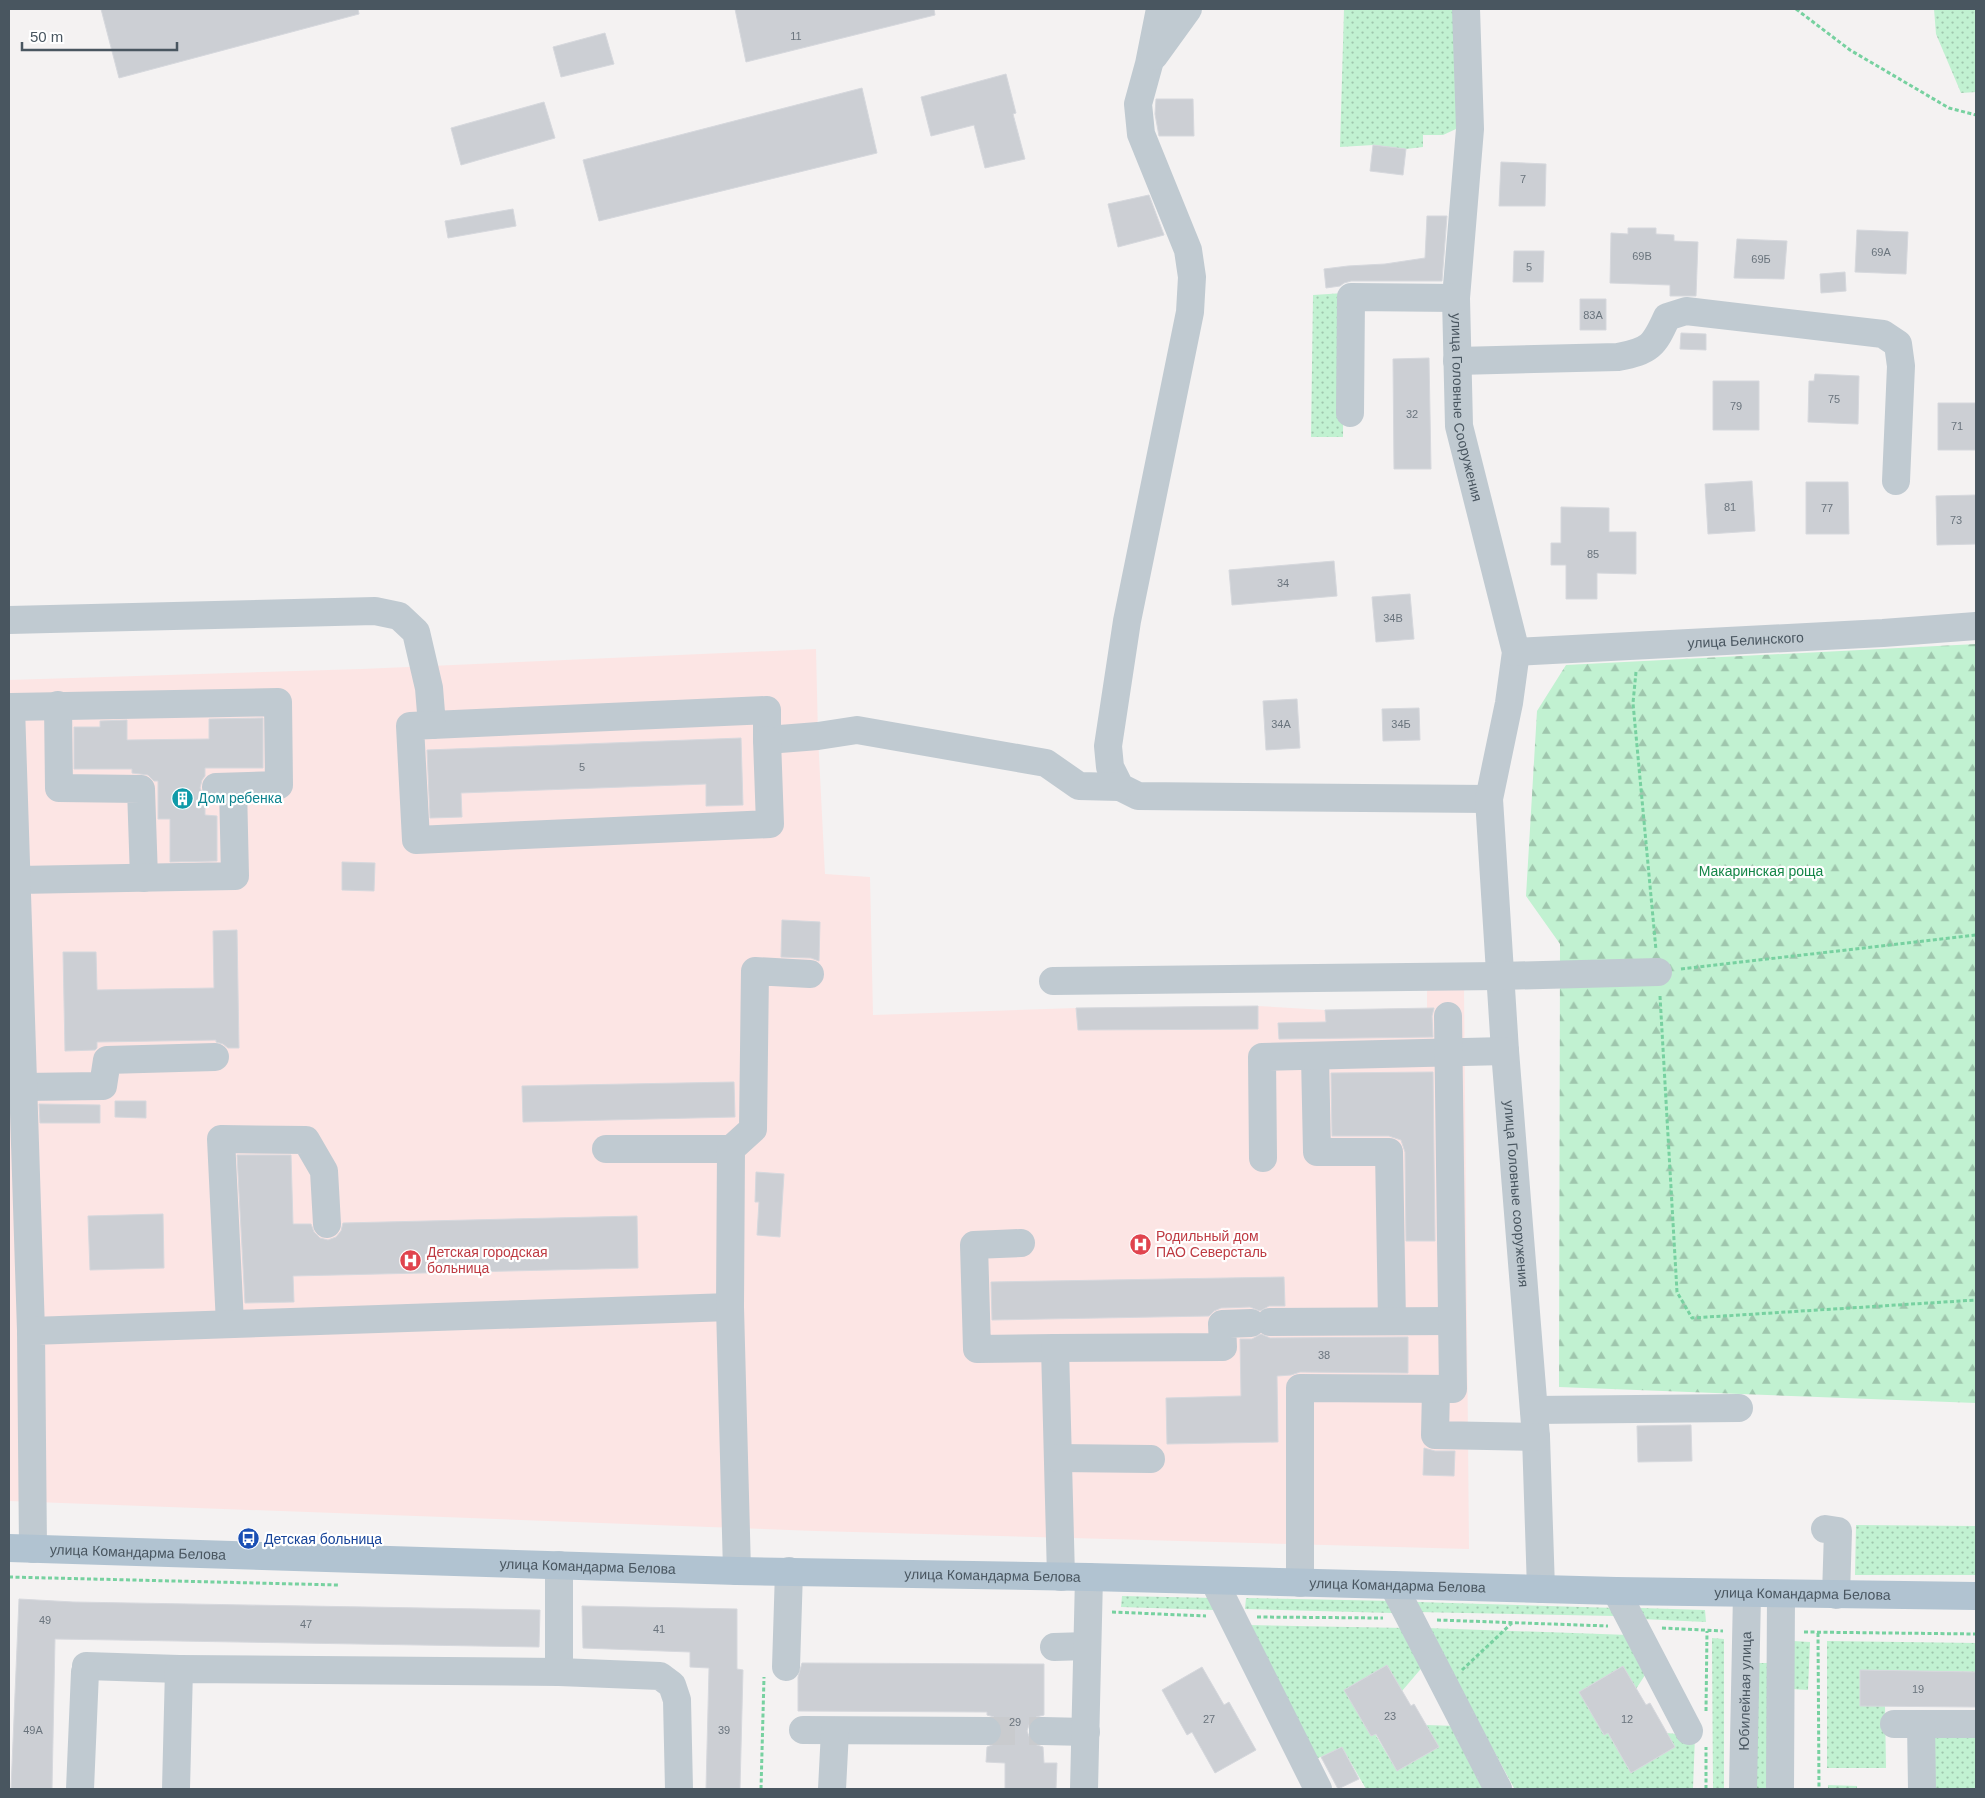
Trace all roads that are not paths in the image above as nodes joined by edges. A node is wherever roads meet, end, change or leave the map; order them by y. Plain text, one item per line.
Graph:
1 (1160, 9) edge
2 (1188, 9) edge
3 (1466, 9) edge
4 (1149, 64) junction
5 (1456, 298) junction
6 (1457, 360) junction
7 (1350, 413) dead end
8 (1896, 481) dead end
9 (9, 620) edge
10 (1976, 626) edge
11 (1516, 652) junction
12 (58, 705) junction
13 (432, 725) junction
14 (767, 740) junction
15 (1120, 787) junction
16 (1490, 799) junction
17 (144, 878) junction
18 (18, 880) junction
19 (1658, 972) road end
20 (810, 974) dead end
21 (1500, 976) junction
22 (1053, 981) dead end
23 (1448, 1016) dead end
24 (1505, 1051) junction
25 (1448, 1053) junction
26 (215, 1056) dead end
27 (1316, 1056) junction
28 (22, 1087) junction
29 (606, 1149) dead end
30 (731, 1149) junction
31 (1263, 1158) dead end
32 (328, 1224) dead end
33 (1021, 1243) dead end
34 (730, 1307) junction
35 (1392, 1321) junction
36 (1451, 1321) junction
37 (230, 1324) junction
38 (31, 1331) junction
39 (1055, 1348) junction
40 (1436, 1390) junction
41 (1739, 1408) dead end
42 (1535, 1424) junction
43 (1058, 1458) junction
44 (1151, 1459) dead end
45 (1825, 1529) dead end
46 (21, 1549) edge
47 (559, 1565) junction
48 (737, 1571) junction
49 (788, 1572) junction
50 (1061, 1577) junction
51 (1089, 1577) junction
52 (1214, 1581) junction
53 (1300, 1582) junction
54 (1393, 1585) junction
55 (1542, 1589) junction
56 (1616, 1591) junction
57 (1747, 1594) junction
58 (1781, 1594) junction
59 (1836, 1595) junction
60 (1976, 1596) edge
61 (1087, 1646) junction
62 (1054, 1647) dead end
63 (786, 1667) dead end
64 (179, 1670) junction
65 (559, 1672) junction
66 (1894, 1724) dead end
67 (1921, 1724) junction
68 (1976, 1724) edge
69 (803, 1730) dead end
70 (835, 1731) junction
71 (987, 1731) tunnel mouth
72 (1044, 1731) tunnel mouth
73 (1689, 1731) dead end
74 (1086, 1732) junction
75 (80, 1789) edge
76 (176, 1789) edge
77 (679, 1789) edge
78 (832, 1789) edge
79 (1084, 1789) edge
80 (1318, 1789) edge
81 (1498, 1789) edge
82 (1743, 1789) edge
83 (1780, 1789) edge
84 (1922, 1789) edge

1 - 4 street
2 - 4 street
3 - 5 street, улица Головные Сооружения
4 - 15 street
5 - 6 street, улица Головные Сооружения
5 - 7 street
6 - 8 street
6 - 11 street, улица Головные Сооружения
9 - 13 street
10 - 11 street, улица Белинского
11 - 16 street, улица Головные Сооружения
12 - 17 street
12 - 17 street
12 - 18 street
13 - 14 street
13 - 14 street
14 - 15 street
15 - 16 street
16 - 21 street, улица Головные сооружения
17 - 18 street
18 - 28 street
19 - 21 street
20 - 30 street
21 - 22 street
21 - 24 street, улица Головные сооружения
23 - 25 street
24 - 25 street
24 - 42 street, улица Головные сооружения
25 - 27 street
25 - 36 street
26 - 28 street
27 - 31 street
27 - 35 street
28 - 38 street
29 - 30 street
30 - 34 street
32 - 37 street
33 - 39 street
34 - 37 street
34 - 48 street
35 - 36 street
35 - 39 street
36 - 40 street
37 - 38 street
38 - 46 street
39 - 43 street
40 - 42 street
40 - 53 street
41 - 42 street
42 - 55 street, улица Головные сооружения
43 - 44 street
43 - 50 street
45 - 59 street
46 - 47 main road, улица Командарма Белова
47 - 48 main road, улица Командарма Белова
47 - 65 street
48 - 49 main road, улица Командарма Белова
49 - 50 main road, улица Командарма Белова
49 - 63 street
50 - 51 main road, улица Командарма Белова
51 - 52 main road, улица Командарма Белова
51 - 61 street
52 - 53 main road, улица Командарма Белова
52 - 80 street
53 - 54 main road, улица Командарма Белова
54 - 55 main road, улица Командарма Белова
54 - 81 street
55 - 56 main road, улица Командарма Белова
56 - 57 main road, улица Командарма Белова
56 - 73 street
57 - 58 main road, улица Командарма Белова
57 - 82 street, Юбилейная улица
58 - 59 main road, улица Командарма Белова
58 - 83 street
59 - 60 main road, улица Командарма Белова
61 - 62 street
61 - 74 street
64 - 65 street
64 - 75 street
64 - 76 street
65 - 77 street
66 - 67 street
67 - 68 street
67 - 84 street
69 - 70 street
70 - 71 street
70 - 78 street
72 - 74 street
74 - 79 street

